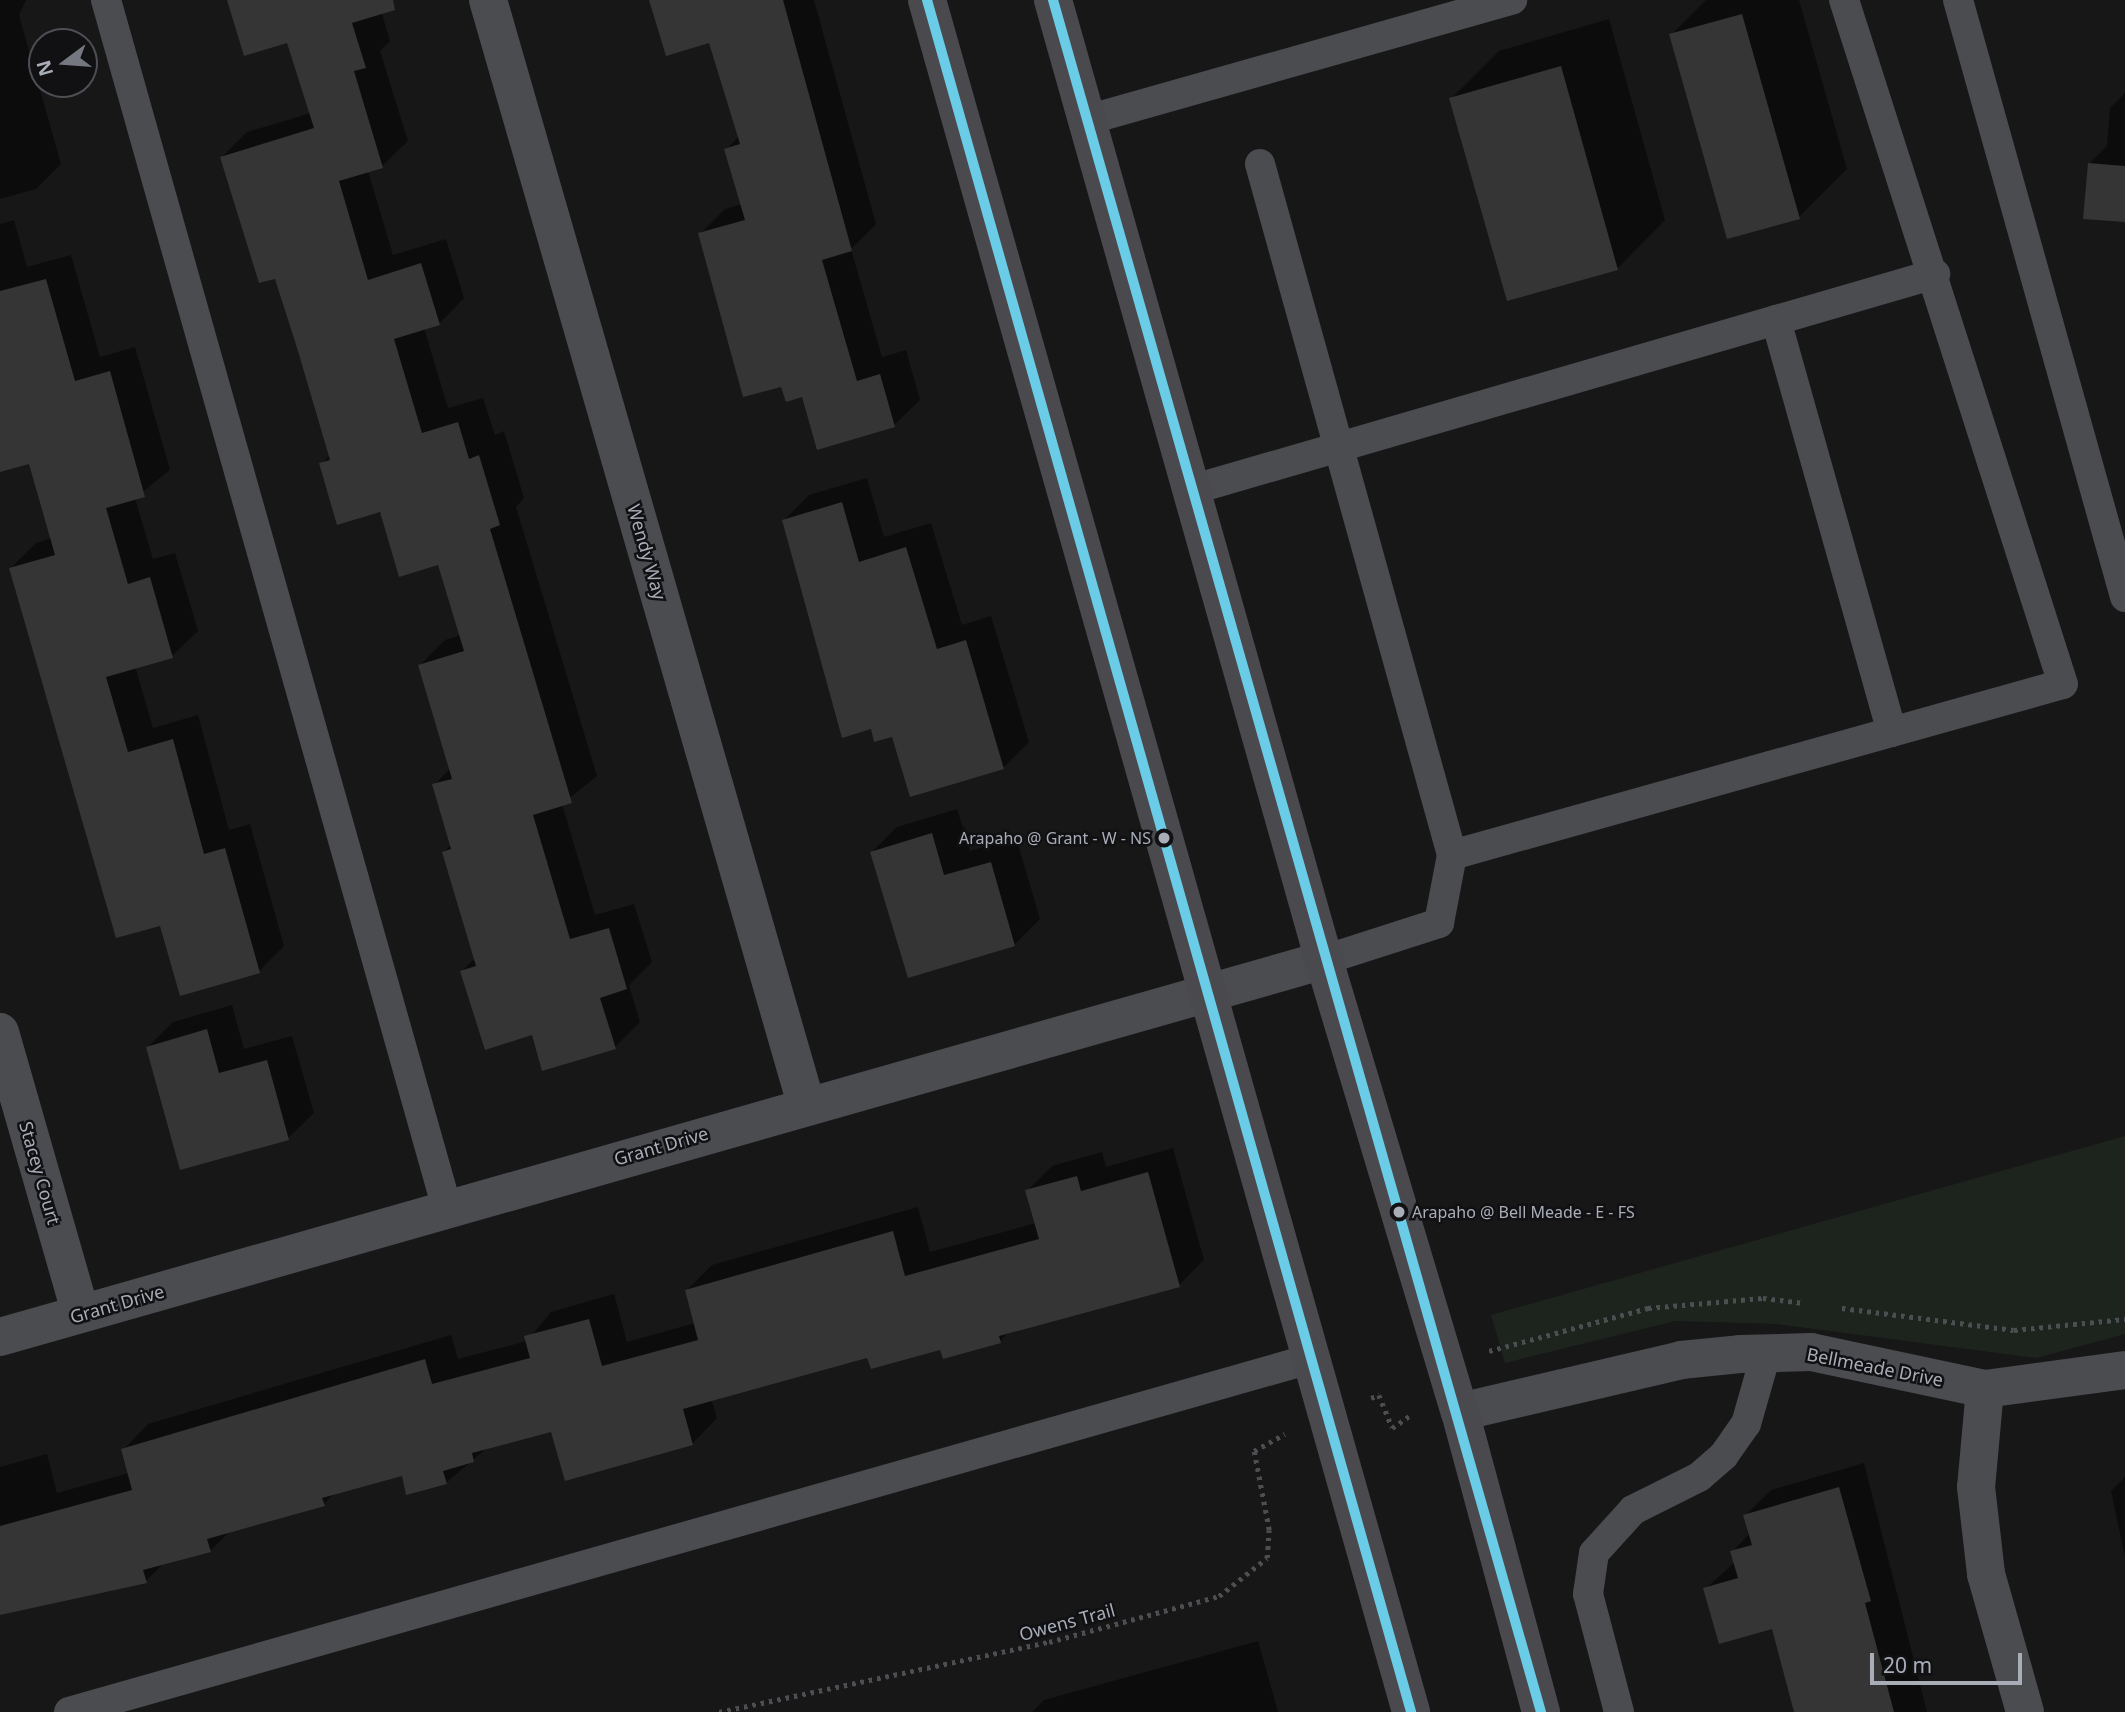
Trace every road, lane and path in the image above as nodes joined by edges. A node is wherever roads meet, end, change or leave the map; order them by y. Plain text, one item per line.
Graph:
1 (106, 0) edge
2 (488, 0) edge
3 (927, 0) edge
4 (1053, 0) edge
5 (1512, 0) edge
6 (1844, 0) edge
7 (1958, 0) edge
8 (1087, 120) junction
9 (1260, 164) dead end
10 (1935, 274) junction
11 (1776, 320) junction
12 (1335, 448) junction
13 (1191, 490) junction
14 (2125, 597) edge
15 (1892, 732) junction
16 (1452, 855) junction
17 (1324, 960) junction
18 (1205, 994) junction
19 (0, 1032) edge
20 (806, 1104) junction
21 (447, 1208) junction
22 (80, 1314) junction
23 (0, 1337) edge
24 (1495, 1346) dead end
25 (1766, 1354) junction
26 (1310, 1359) junction
27 (2125, 1370) edge
28 (1985, 1389) junction
29 (1456, 1398) junction
30 (1327, 1417) junction
31 (1530, 1703) edge
32 (69, 1712) edge
33 (719, 1712) edge
34 (1411, 1712) edge
35 (1619, 1712) edge
36 (2025, 1712) edge

1 - 21 lane
2 - 20 street, Wendy Way
3 - 18 main road
4 - 8 main road
5 - 8 lane
6 - 10 lane
7 - 14 lane
8 - 13 main road
9 - 12 lane
10 - 11 lane
10 - 15 lane
11 - 12 lane
11 - 15 lane
12 - 13 lane
12 - 16 lane
13 - 17 main road
15 - 16 lane
16 - 17 lane
17 - 18 street, Grant Drive
17 - 29 main road
18 - 20 street, Grant Drive
18 - 26 main road
19 - 22 street, Stacey Court
20 - 21 street, Grant Drive
21 - 22 street, Grant Drive
22 - 23 street, Grant Drive
24 - 29 path
25 - 28 street, Bellmeade Drive
25 - 29 street, Bellmeade Drive
25 - 35 lane
26 - 30 main road
26 - 32 lane
27 - 28 street, Bellmeade Drive
28 - 36 street
29 - 30 path
29 - 31 main road
30 - 33 path, Owens Trail
30 - 34 main road

